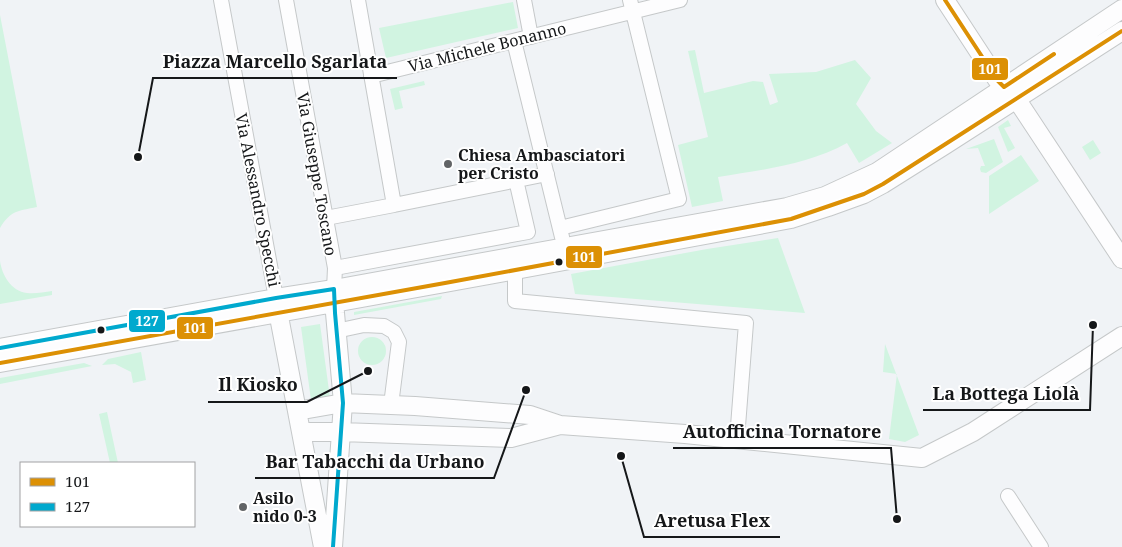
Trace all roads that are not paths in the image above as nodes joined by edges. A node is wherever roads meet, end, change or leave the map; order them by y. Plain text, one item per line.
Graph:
1 (221, 0) edge
2 (286, 0) edge
3 (358, 0) edge
4 (524, 0) edge
5 (680, 0) edge
6 (945, 0) edge
7 (632, 6) edge
8 (1122, 9) edge
9 (1122, 31) edge
10 (531, 36) junction
11 (514, 41) junction
12 (371, 76) junction
13 (1009, 93) junction
14 (547, 174) junction
15 (516, 180) junction
16 (394, 205) junction
17 (326, 218) junction
18 (560, 228) junction
19 (565, 247) junction
20 (1122, 259) edge
21 (335, 268) junction
22 (515, 270) junction
23 (334, 296) junction
24 (277, 305) junction
25 (336, 331) junction
26 (1122, 336) edge
27 (0, 348) edge
28 (0, 362) edge
29 (343, 404) junction
30 (391, 405) junction
31 (297, 411) junction
32 (560, 425) junction
33 (301, 432) junction
34 (341, 432) junction
35 (737, 439) junction
36 (1008, 496) dead end
37 (323, 547) edge
38 (333, 547) edge
39 (1041, 547) edge

1 - 24 street, Via Alessandro Specchi
2 - 17 street, Via Giuseppe Toscano
3 - 12 street
4 - 10 street
5 - 7 street, Via Michele Bonanno
6 - 13 street
7 - 10 street, Via Michele Bonanno
7 - 18 street
8 - 13 street
9 - 13 street
10 - 11 street, Via Michele Bonanno
11 - 12 street, Via Michele Bonanno
11 - 14 street
12 - 16 street
13 - 19 street
13 - 20 street
13 - 22 street
14 - 15 street
14 - 18 street
15 - 16 street
15 - 21 street
16 - 17 street
17 - 21 street, Via Giuseppe Toscano
18 - 19 street
19 - 23 street
21 - 23 street, Via Giuseppe Toscano
22 - 23 street
22 - 35 street
23 - 24 street
23 - 25 street
24 - 27 street
24 - 28 street
24 - 31 street, Via Alessandro Specchi
25 - 29 street
25 - 30 street
26 - 35 street
29 - 30 street
29 - 31 street
29 - 34 street
30 - 32 street
31 - 33 street, Via Alessandro Specchi
32 - 34 street
32 - 35 street
33 - 34 street
33 - 37 street, Via Alessandro Specchi
34 - 38 street
36 - 39 street

